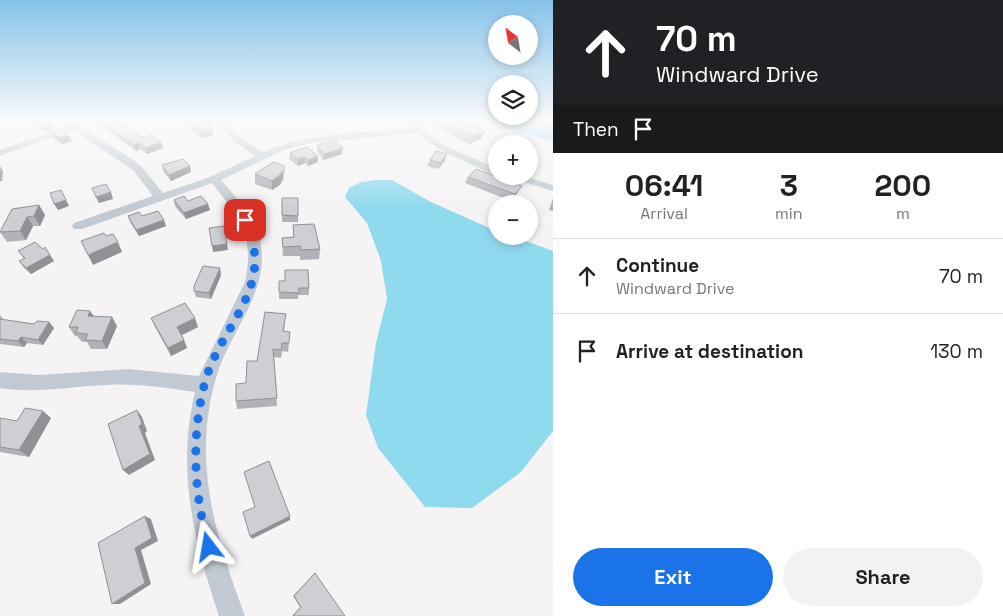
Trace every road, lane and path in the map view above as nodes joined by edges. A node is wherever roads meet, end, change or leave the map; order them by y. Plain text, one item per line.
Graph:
1 (110, 150) edge
2 (253, 150) edge
3 (277, 150) edge
4 (447, 150) edge
5 (262, 156) junction
6 (488, 168) edge
7 (214, 179) junction
8 (538, 184) edge
9 (553, 188) edge
10 (160, 197) junction
11 (78, 226) dead end
12 (0, 380) edge
13 (204, 384) junction
14 (232, 616) edge

1 - 10 street
2 - 5 street
3 - 5 street
4 - 6 street
5 - 7 street
7 - 10 street
7 - 13 street
8 - 9 street
10 - 11 street
12 - 13 street
13 - 14 street

